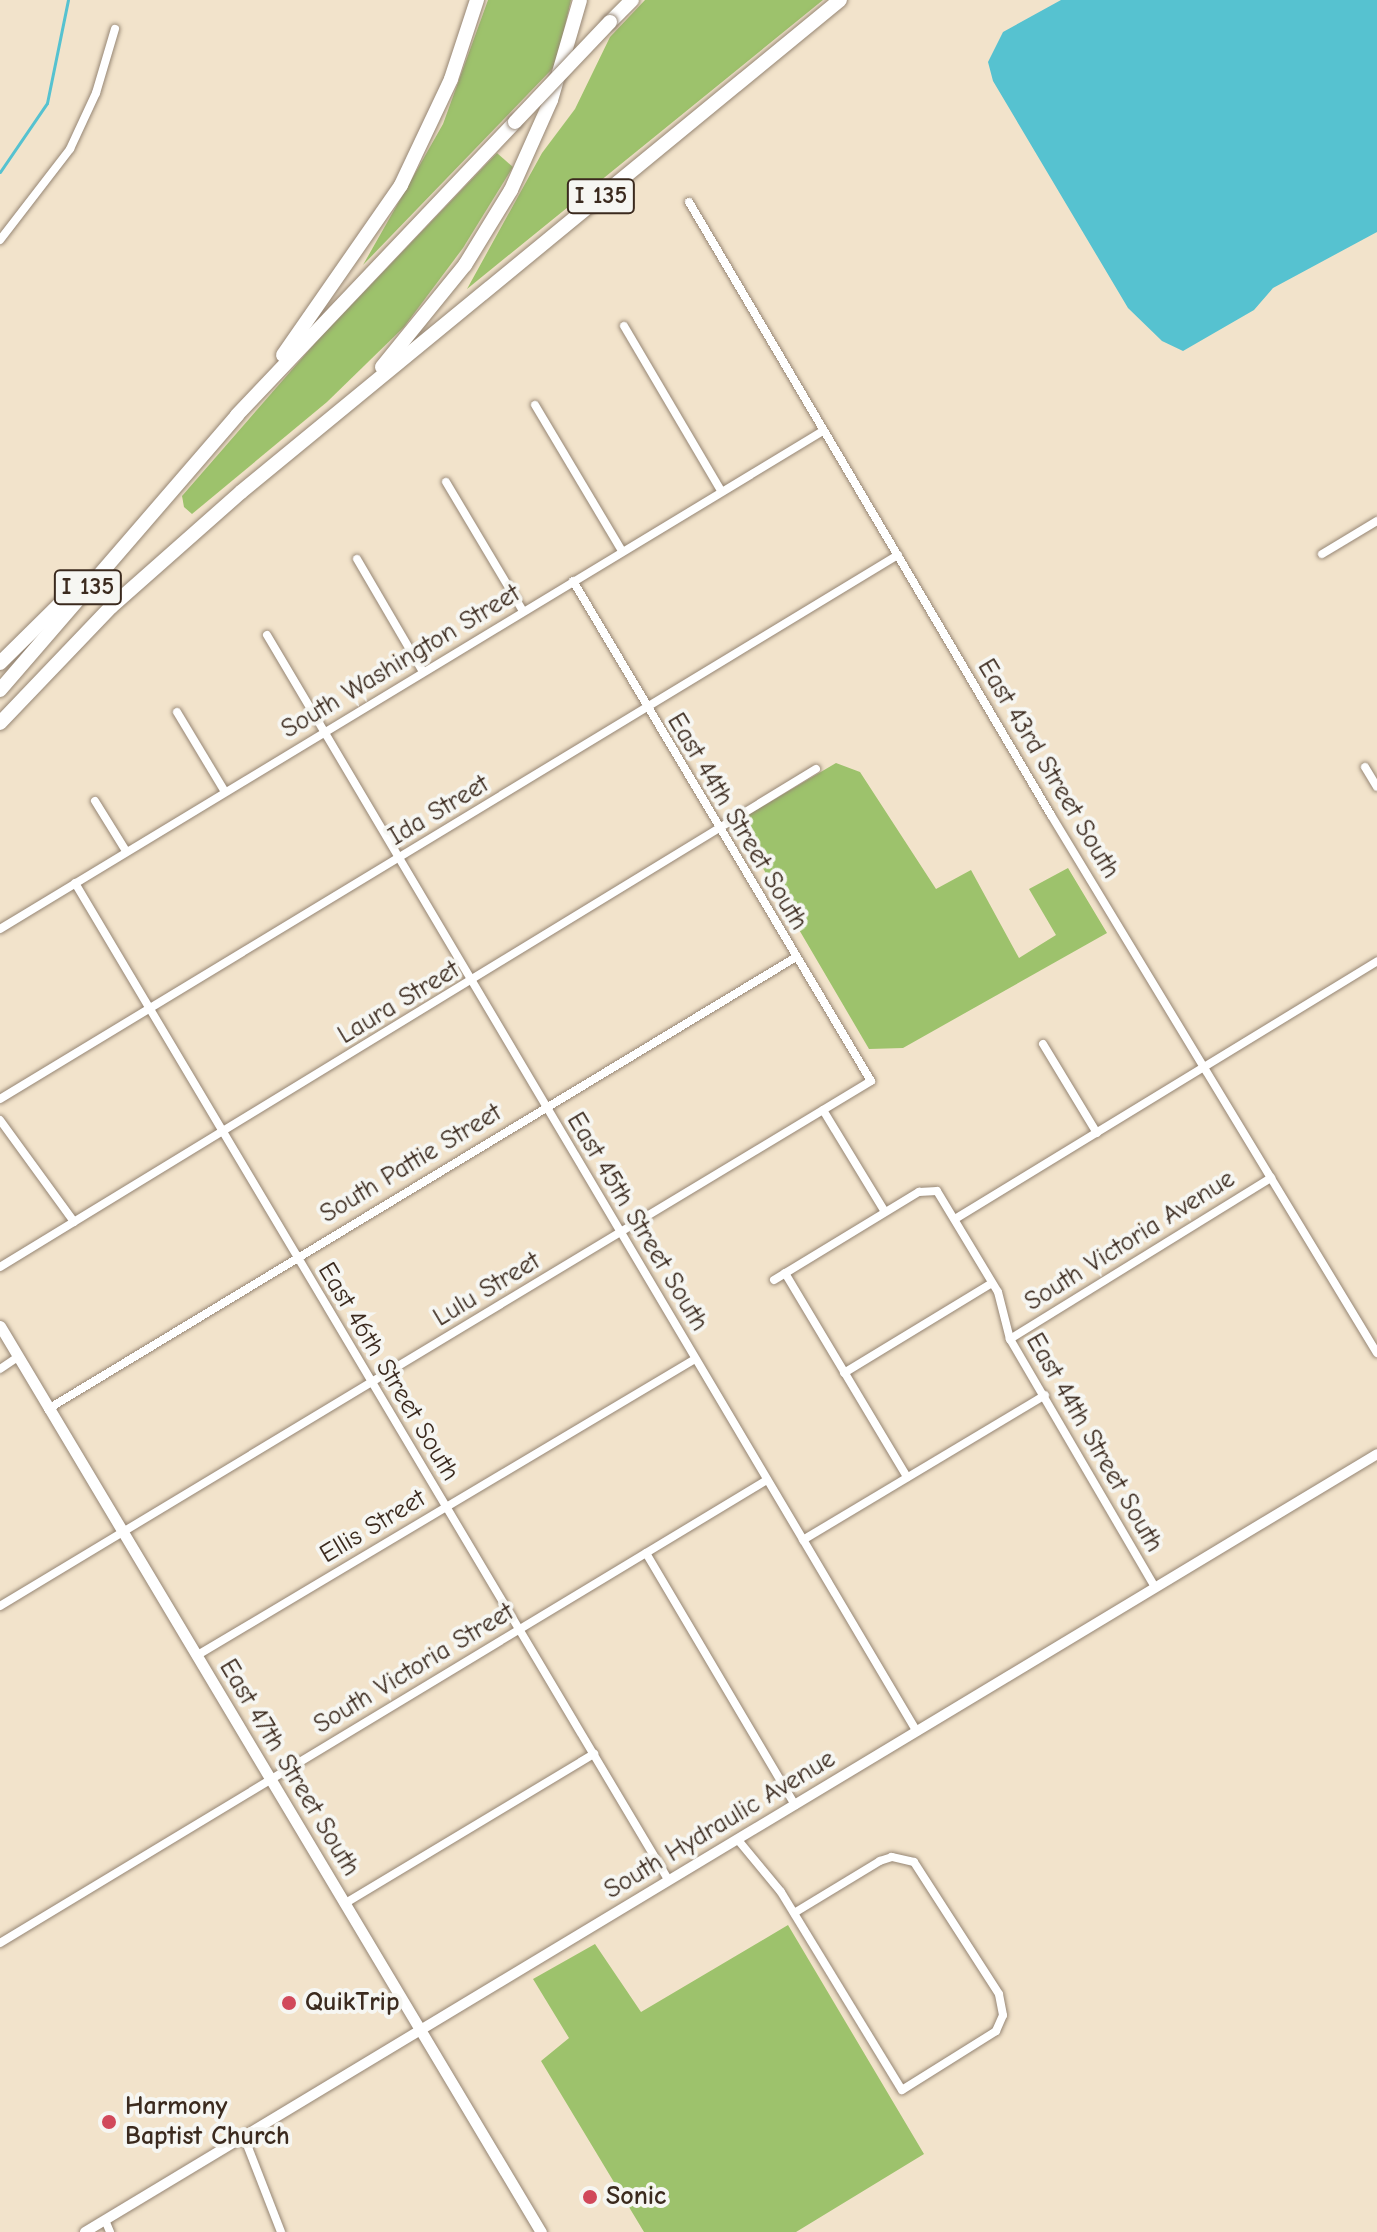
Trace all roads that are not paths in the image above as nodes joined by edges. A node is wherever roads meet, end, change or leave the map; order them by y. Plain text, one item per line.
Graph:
1 (477, 0) edge
2 (580, 0) edge
3 (632, 0) edge
4 (840, 0) edge
5 (115, 29) dead end
6 (689, 202) dead end
7 (0, 240) edge
8 (624, 326) dead end
9 (360, 391) junction
10 (535, 405) dead end
11 (237, 415) junction
12 (823, 431) junction
13 (446, 482) dead end
14 (176, 485) junction
15 (721, 491) junction
16 (1377, 521) edge
17 (622, 551) junction
18 (1322, 554) dead end
19 (898, 555) junction
20 (357, 559) dead end
21 (573, 581) junction
22 (523, 611) junction
23 (267, 635) dead end
24 (0, 663) edge
25 (423, 672) junction
26 (0, 690) edge
27 (29, 691) junction
28 (645, 708) junction
29 (177, 712) dead end
30 (0, 723) edge
31 (0, 731) edge
32 (324, 732) junction
33 (1365, 767) dead end
34 (816, 769) dead end
35 (1377, 787) edge
36 (225, 792) junction
37 (95, 801) dead end
38 (718, 829) junction
39 (126, 851) junction
40 (398, 859) junction
41 (75, 883) junction
42 (0, 929) edge
43 (796, 957) junction
44 (1377, 961) edge
45 (472, 983) junction
46 (149, 1009) junction
47 (1043, 1044) dead end
48 (1203, 1065) junction
49 (871, 1081) joint
50 (0, 1099) edge
51 (545, 1107) junction
52 (823, 1110) junction
53 (0, 1120) edge
54 (222, 1133) junction
55 (1097, 1133) junction
56 (1271, 1178) junction
57 (885, 1212) junction
58 (955, 1219) junction
59 (74, 1222) junction
60 (619, 1233) junction
61 (296, 1257) junction
62 (0, 1267) edge
63 (785, 1273) junction
64 (774, 1280) dead end
65 (992, 1283) junction
66 (0, 1326) edge
67 (1010, 1339) junction
68 (1377, 1353) edge
69 (18, 1357) junction
70 (695, 1359) junction
71 (0, 1369) edge
72 (844, 1373) junction
73 (371, 1382) junction
74 (1045, 1395) junction
75 (48, 1409) junction
76 (1377, 1454) edge
77 (907, 1477) junction
78 (767, 1480) junction
79 (446, 1507) junction
80 (122, 1532) junction
81 (803, 1540) junction
82 (646, 1553) junction
83 (1155, 1587) junction
84 (0, 1606) edge
85 (519, 1629) junction
86 (196, 1656) junction
87 (917, 1732) junction
88 (594, 1754) junction
89 (271, 1781) junction
90 (795, 1805) junction
91 (738, 1840) junction
92 (669, 1881) junction
93 (344, 1904) junction
94 (794, 1913) junction
95 (0, 1943) edge
96 (420, 2031) junction
97 (244, 2137) junction
98 (105, 2220) junction
99 (85, 2232) edge
100 (110, 2232) edge
101 (281, 2232) edge
102 (541, 2232) edge

1 - 11 highway
2 - 9 highway
3 - 11 highway, I 135, bridge
4 - 9 highway, I 135
5 - 7 street
6 - 12 street, East 43rd Street South
8 - 15 street
9 - 27 highway, I 135
10 - 17 street
11 - 14 highway, I 135
12 - 15 street, South Washington Street
12 - 19 street, East 43rd Street South
13 - 22 street
14 - 24 highway
14 - 26 highway, I 135
15 - 17 street, South Washington Street
16 - 18 street
17 - 21 street, South Washington Street
19 - 28 street, Ida Street
19 - 48 street, East 43rd Street South
20 - 25 street
21 - 22 street, South Washington Street
21 - 28 street, East 44th Street South
22 - 25 street, South Washington Street
23 - 32 street, East 45th Street South
25 - 32 street, South Washington Street
27 - 30 highway, I 135
27 - 31 highway
28 - 38 street, East 44th Street South
28 - 40 street, Ida Street
29 - 36 street
32 - 36 street, South Washington Street
32 - 40 street, East 45th Street South
33 - 35 street
34 - 38 street, Laura Street
36 - 39 street, South Washington Street
37 - 39 street
38 - 43 street, East 44th Street South
38 - 45 street, Laura Street
39 - 41 street, South Washington Street
40 - 45 street, East 45th Street South
40 - 46 street, Ida Street
41 - 42 street, South Washington Street
41 - 46 street, East 46th Street South
43 - 49 street, East 44th Street South
43 - 51 street, South Pattie Street
44 - 48 street
45 - 51 street, East 45th Street South
45 - 54 street, Laura Street
46 - 50 street, Ida Street
46 - 54 street, East 46th Street South
47 - 55 street
48 - 55 street
48 - 56 street, East 43rd Street South
49 - 52 street, Lulu Street
51 - 60 street, East 45th Street South
51 - 61 street, South Pattie Street
52 - 57 street
52 - 60 street, Lulu Street
53 - 59 street
54 - 59 street, Laura Street
54 - 61 street, East 46th Street South
55 - 58 street
56 - 67 street, South Victoria Avenue
56 - 68 street, East 43rd Street South
57 - 58 street, East 44th Street South
57 - 63 street
58 - 65 street, East 44th Street South
59 - 62 street, Laura Street
60 - 70 street, East 45th Street South
60 - 73 street, Lulu Street
61 - 73 street, East 46th Street South
61 - 75 street, South Pattie Street
63 - 64 street
63 - 72 street
65 - 67 street, East 44th Street South
65 - 72 street, South Victoria Avenue
66 - 69 main road, East 47th Street South
67 - 74 street, East 44th Street South
69 - 71 street
69 - 75 main road, East 47th Street South
70 - 78 street, East 45th Street South
70 - 79 street, Ellis Street
72 - 77 street
73 - 79 street, East 46th Street South
73 - 80 street, Lulu Street
74 - 77 street
74 - 83 street, East 44th Street South
75 - 80 main road, East 47th Street South
76 - 83 street, South Hydraulic Avenue
77 - 81 street
78 - 81 street, East 45th Street South
78 - 82 street, South Victoria Street
79 - 85 street, East 46th Street South
79 - 86 street, Ellis Street
80 - 84 street, Lulu Street
80 - 86 main road, East 47th Street South
81 - 87 street, East 45th Street South
82 - 85 street, South Victoria Street
82 - 90 street
83 - 87 street, South Hydraulic Avenue
85 - 88 street, East 46th Street South
85 - 89 street, South Victoria Street
86 - 89 main road, East 47th Street South
87 - 90 street, South Hydraulic Avenue
88 - 92 street, East 46th Street South
88 - 93 street
89 - 93 main road, East 47th Street South
89 - 95 street, South Victoria Street
90 - 91 street, South Hydraulic Avenue
91 - 92 street, South Hydraulic Avenue
91 - 94 street
92 - 96 street, South Hydraulic Avenue
93 - 96 main road, East 47th Street South
94 - 94 street
96 - 97 street, South Hydraulic Avenue
96 - 102 main road, East 47th Street South
97 - 98 street, South Hydraulic Avenue
97 - 101 street
98 - 99 street, South Hydraulic Avenue
98 - 100 street

